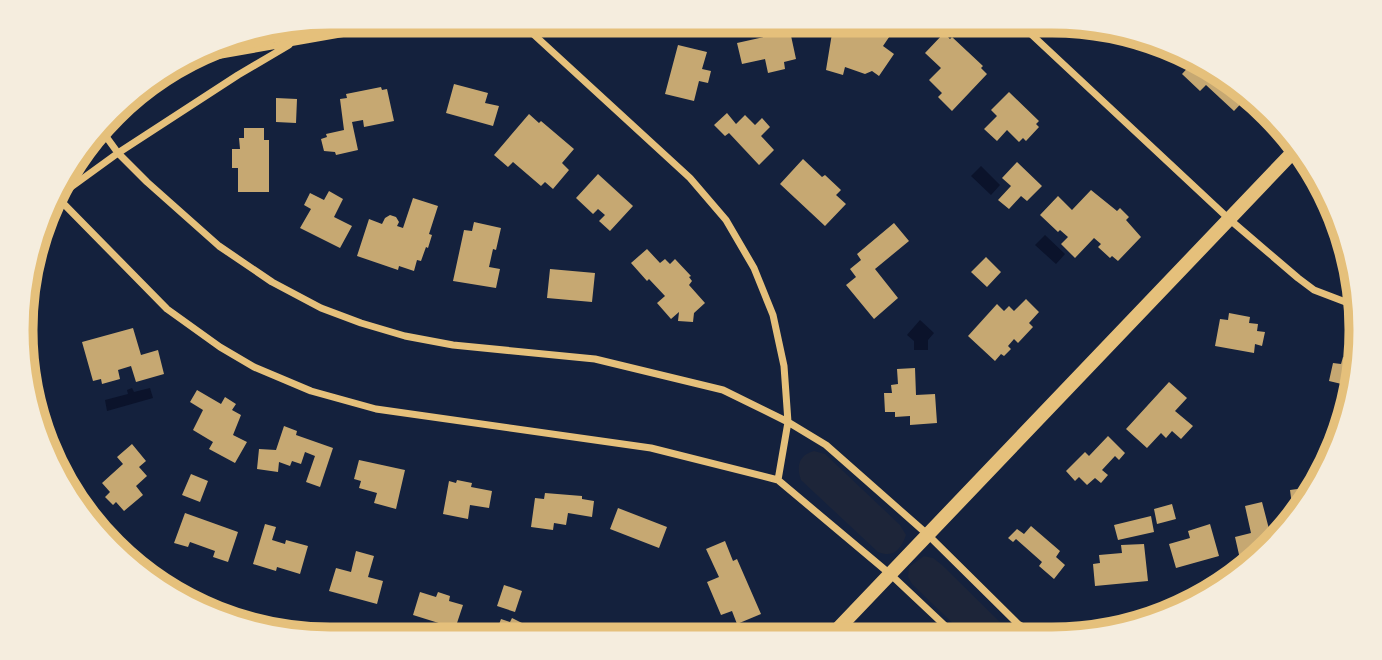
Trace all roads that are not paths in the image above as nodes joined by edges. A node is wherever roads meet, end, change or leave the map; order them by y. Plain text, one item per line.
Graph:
1 (352, 33) edge
2 (532, 33) edge
3 (1030, 33) edge
4 (289, 45) junction
5 (215, 57) edge
6 (106, 136) edge
7 (118, 153) junction
8 (1291, 154) edge
9 (71, 185) edge
10 (62, 202) edge
11 (1229, 219) junction
12 (1347, 304) edge
13 (788, 422) junction
14 (778, 480) junction
15 (927, 534) junction
16 (890, 574) junction
17 (840, 627) edge
18 (946, 627) edge
19 (1023, 627) edge

1 - 4 street
2 - 13 street
3 - 11 street
4 - 5 street
4 - 7 street
6 - 7 street
7 - 9 street
7 - 13 street
8 - 11 main road
10 - 14 street
11 - 12 street
11 - 15 main road
13 - 14 street
13 - 15 street
14 - 16 street
15 - 16 main road
15 - 19 street
16 - 17 main road
16 - 18 street

